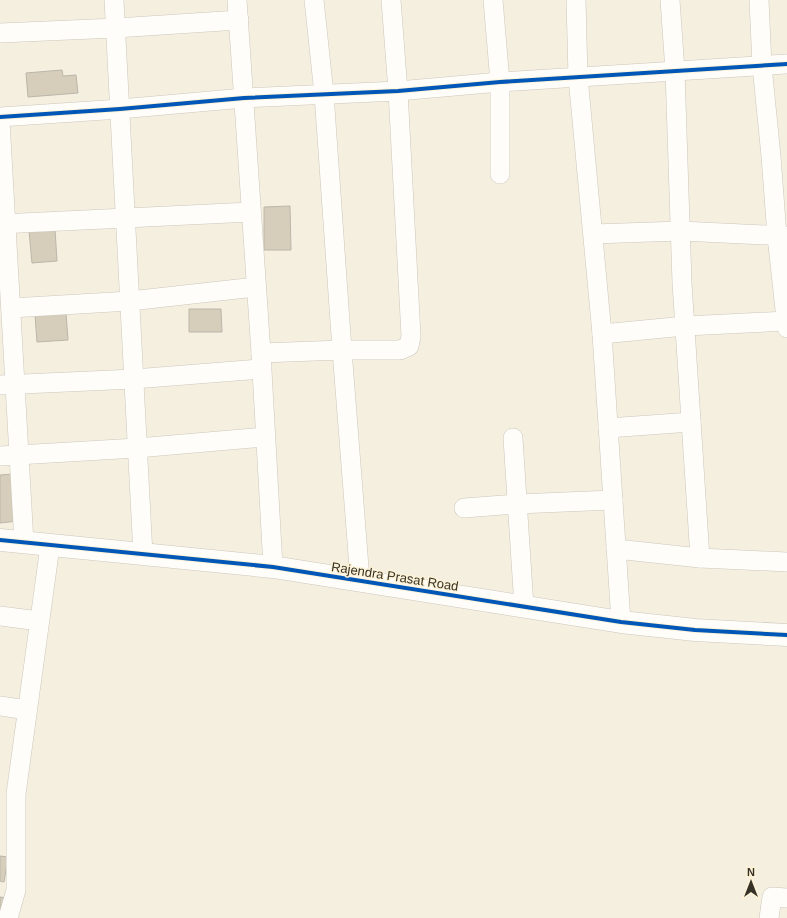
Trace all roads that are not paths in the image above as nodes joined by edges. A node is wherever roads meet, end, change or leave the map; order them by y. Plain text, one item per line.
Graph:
1 (114, 0) edge
2 (237, 0) edge
3 (314, 0) edge
4 (391, 0) edge
5 (493, 0) edge
6 (576, 0) edge
7 (670, 0) edge
8 (759, 0) edge
9 (239, 20) junction
10 (116, 28) junction
11 (0, 33) edge
12 (787, 64) edge
13 (762, 66) junction
14 (675, 71) junction
15 (578, 77) junction
16 (500, 82) junction
17 (398, 91) junction
18 (324, 94) junction
19 (244, 98) junction
20 (120, 109) junction
21 (0, 117) edge
22 (0, 122) edge
23 (779, 155) edge
24 (500, 174) dead end
25 (251, 212) junction
26 (126, 218) junction
27 (3, 224) edge
28 (681, 231) junction
29 (593, 234) junction
30 (782, 236) edge
31 (256, 287) junction
32 (130, 301) junction
33 (11, 308) junction
34 (787, 321) edge
35 (685, 326) junction
36 (787, 328) edge
37 (602, 334) junction
38 (342, 350) junction
39 (261, 361) junction
40 (134, 379) junction
41 (8, 385) edge
42 (691, 422) junction
43 (608, 428) junction
44 (265, 437) junction
45 (513, 438) dead end
46 (137, 448) junction
47 (20, 455) junction
48 (0, 456) edge
49 (613, 500) junction
50 (517, 504) junction
51 (464, 508) dead end
52 (0, 540) edge
53 (24, 543) junction
54 (50, 546) junction
55 (616, 549) junction
56 (143, 555) junction
57 (700, 558) junction
58 (787, 562) edge
59 (273, 567) junction
60 (360, 580) junction
61 (524, 607) junction
62 (0, 616) edge
63 (39, 622) junction
64 (621, 622) junction
65 (787, 635) edge
66 (0, 706) edge
67 (27, 710) junction
68 (8, 793) edge
69 (8, 889) edge
70 (787, 898) edge
71 (8, 918) edge
72 (769, 918) edge

1 - 10 street
2 - 9 street
3 - 18 street
4 - 17 street
5 - 16 street
6 - 15 street
7 - 14 street
8 - 13 street
9 - 10 street
9 - 19 street
10 - 11 street
10 - 20 street
12 - 13 street
13 - 14 street
13 - 23 street
14 - 15 street
14 - 28 street
15 - 16 street
15 - 29 street
16 - 17 street
16 - 24 street
17 - 18 street
17 - 38 street
18 - 19 street
18 - 38 street
19 - 20 street
19 - 25 street
20 - 21 street
20 - 26 street
22 - 27 street
23 - 30 street
25 - 26 street
25 - 31 street
26 - 27 street
26 - 32 street
27 - 33 street
28 - 29 street
28 - 30 street
28 - 35 street
29 - 37 street
30 - 34 street
31 - 32 street
31 - 39 street
32 - 33 street
32 - 40 street
33 - 41 street
34 - 35 street
34 - 36 street
35 - 37 street
35 - 42 street
37 - 43 street
38 - 39 street
38 - 60 street
39 - 40 street
39 - 44 street
40 - 41 street
40 - 46 street
41 - 47 street
42 - 43 street
42 - 57 street
43 - 49 street
44 - 46 street
44 - 59 street
45 - 50 street
46 - 47 street
46 - 56 street
47 - 48 street
47 - 53 street
49 - 50 street
49 - 55 street
50 - 51 street
50 - 61 street
52 - 53 street, Rajendra Prasat Road
53 - 54 street, Rajendra Prasat Road
54 - 56 street, Rajendra Prasat Road
54 - 63 street
55 - 57 street
55 - 64 street
56 - 59 street, Rajendra Prasat Road
57 - 58 street
59 - 60 street, Rajendra Prasat Road
60 - 61 street, Rajendra Prasat Road
61 - 64 street, Rajendra Prasat Road
62 - 63 street
63 - 67 street
64 - 65 street, Rajendra Prasat Road
66 - 67 street
67 - 68 street
68 - 69 street
69 - 71 street
70 - 72 street

